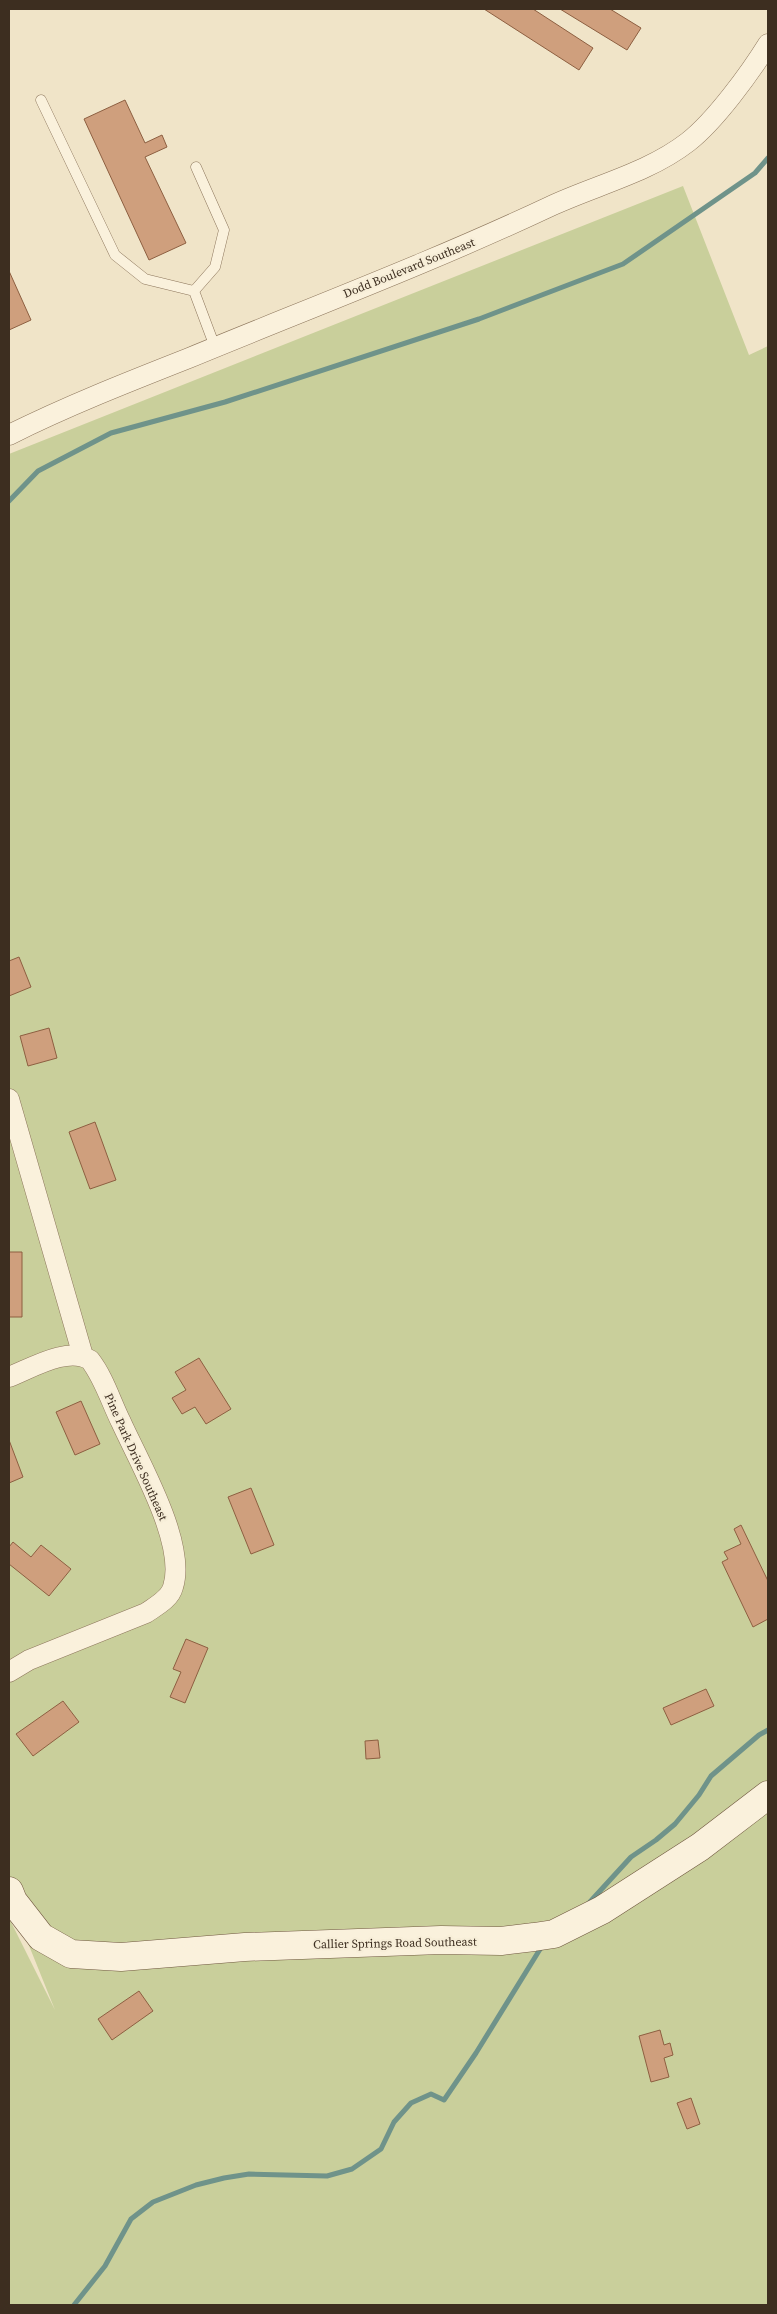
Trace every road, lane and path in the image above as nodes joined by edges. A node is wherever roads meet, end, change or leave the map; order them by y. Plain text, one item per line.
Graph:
1 (768, 44) edge
2 (41, 100) dead end
3 (196, 167) dead end
4 (194, 291) junction
5 (215, 347) junction
6 (9, 435) edge
7 (9, 1099) edge
8 (83, 1356) junction
9 (9, 1377) edge
10 (9, 1672) edge
11 (768, 1795) edge
12 (9, 1891) edge

1 - 5 street, Dodd Boulevard Southeast
2 - 4 lane
3 - 4 lane
4 - 5 lane
5 - 6 street, Dodd Boulevard Southeast
7 - 8 street, Pine Park Drive Southeast
8 - 9 street
8 - 10 street, Pine Park Drive Southeast
11 - 12 street, Callier Springs Road Southeast

